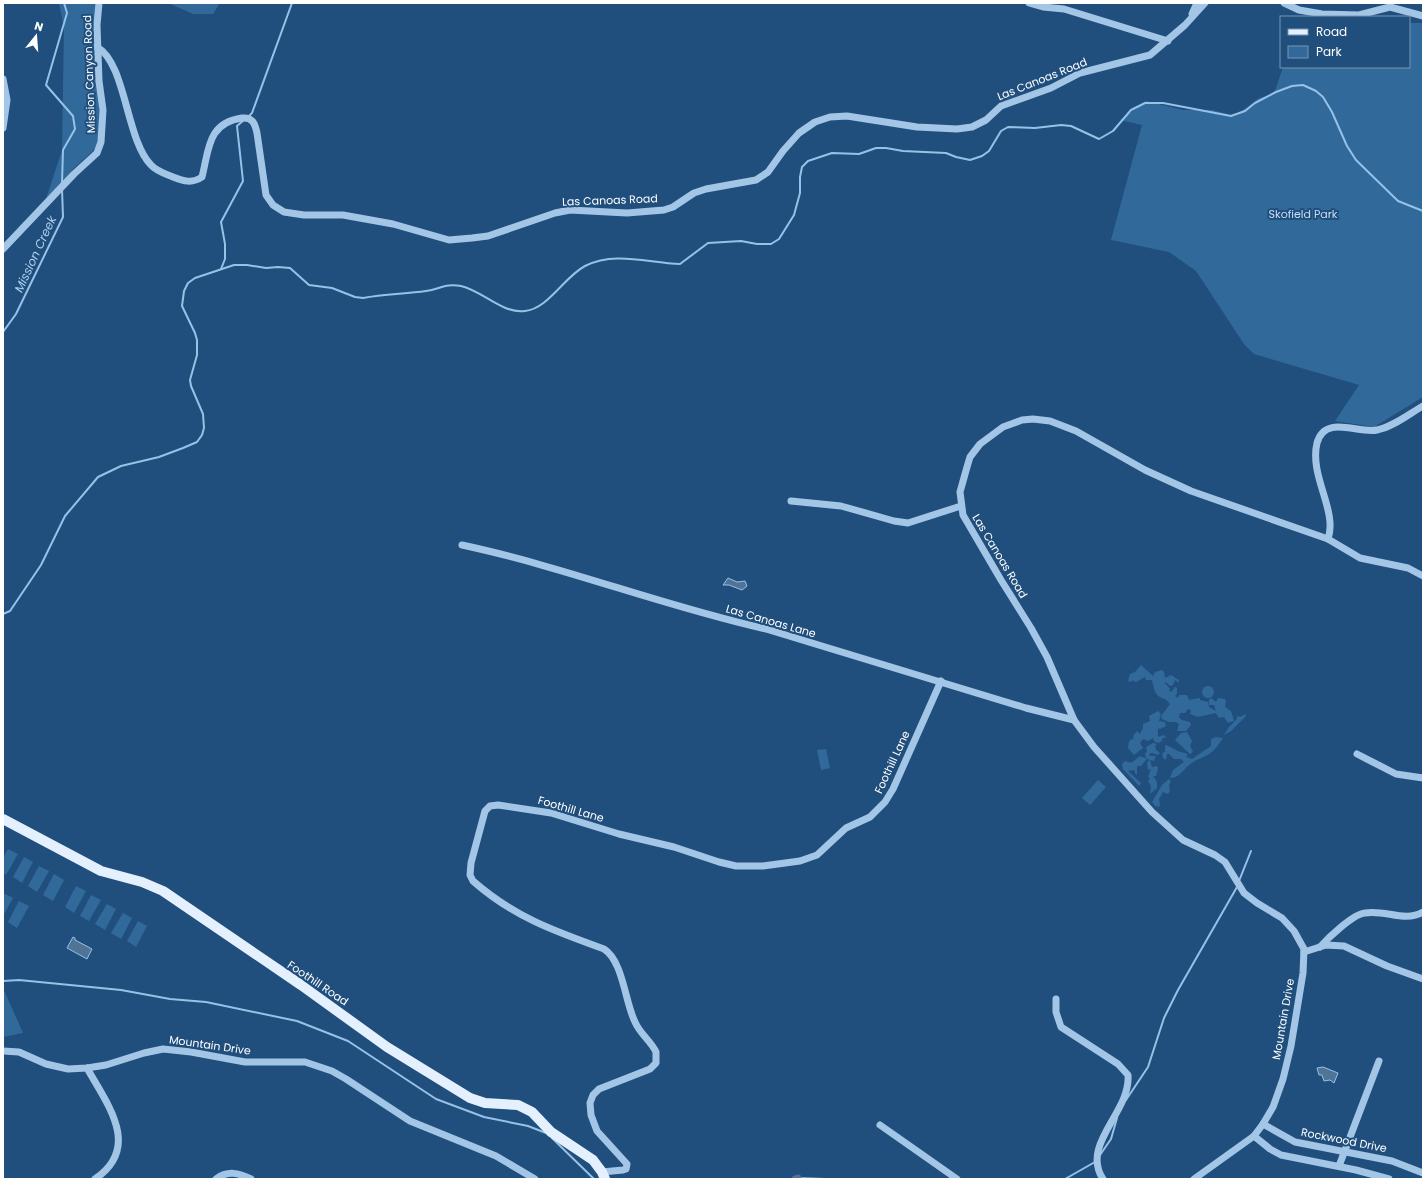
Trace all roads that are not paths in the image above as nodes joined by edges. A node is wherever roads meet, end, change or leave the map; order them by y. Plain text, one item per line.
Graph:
1 (98, 3) edge
2 (1029, 3) edge
3 (1197, 3) edge
4 (1205, 3) edge
5 (1284, 3) edge
6 (1423, 16) edge
7 (1189, 21) junction
8 (1168, 41) junction
9 (97, 47) junction
10 (3, 79) edge
11 (3, 128) edge
12 (3, 249) edge
13 (1423, 406) edge
14 (791, 501) dead end
15 (961, 506) junction
16 (1328, 539) junction
17 (462, 545) dead end
18 (1423, 576) edge
19 (941, 681) junction
20 (1074, 720) junction
21 (1357, 754) dead end
22 (1423, 778) edge
23 (3, 819) edge
24 (1423, 912) edge
25 (1320, 947) junction
26 (1304, 952) junction
27 (1423, 979) edge
28 (1056, 999) dead end
29 (3, 1051) edge
30 (1379, 1060) dead end
31 (87, 1068) junction
32 (880, 1124) dead end
33 (1263, 1124) junction
34 (1254, 1136) junction
35 (1344, 1152) junction
36 (1339, 1166) junction
37 (1423, 1173) edge
38 (603, 1175) edge
39 (95, 1179) edge
40 (216, 1179) edge
41 (251, 1179) edge
42 (535, 1179) edge
43 (957, 1179) edge
44 (1103, 1179) edge
45 (1194, 1179) edge
46 (1390, 1179) edge

1 - 9 street, Mission Canyon Road
2 - 8 street
3 - 7 street
4 - 7 street, Las Canoas Road
5 - 6 street
7 - 8 street, Las Canoas Road
8 - 9 street, Las Canoas Road
9 - 12 street, Mission Canyon Road
10 - 11 street
13 - 16 street
14 - 15 street
15 - 16 street, Las Canoas Road
15 - 20 street, Las Canoas Road
16 - 18 street, Las Canoas Road
17 - 19 street, Las Canoas Lane
19 - 20 street, Las Canoas Lane
19 - 38 street, Foothill Lane
20 - 26 street, Las Canoas Road
21 - 22 street
23 - 38 main road, Foothill Road
24 - 25 street
25 - 26 street
25 - 27 street
26 - 33 street, Mountain Drive
28 - 44 street
29 - 31 street, Mountain Drive
30 - 35 street
31 - 39 street
31 - 42 street, Mountain Drive
32 - 43 street
33 - 34 street, Mountain Drive
33 - 35 street, Rockwood Drive
34 - 36 street
34 - 45 street, Mountain Drive
35 - 36 street
35 - 37 street, Rockwood Drive
36 - 46 street
40 - 41 street

